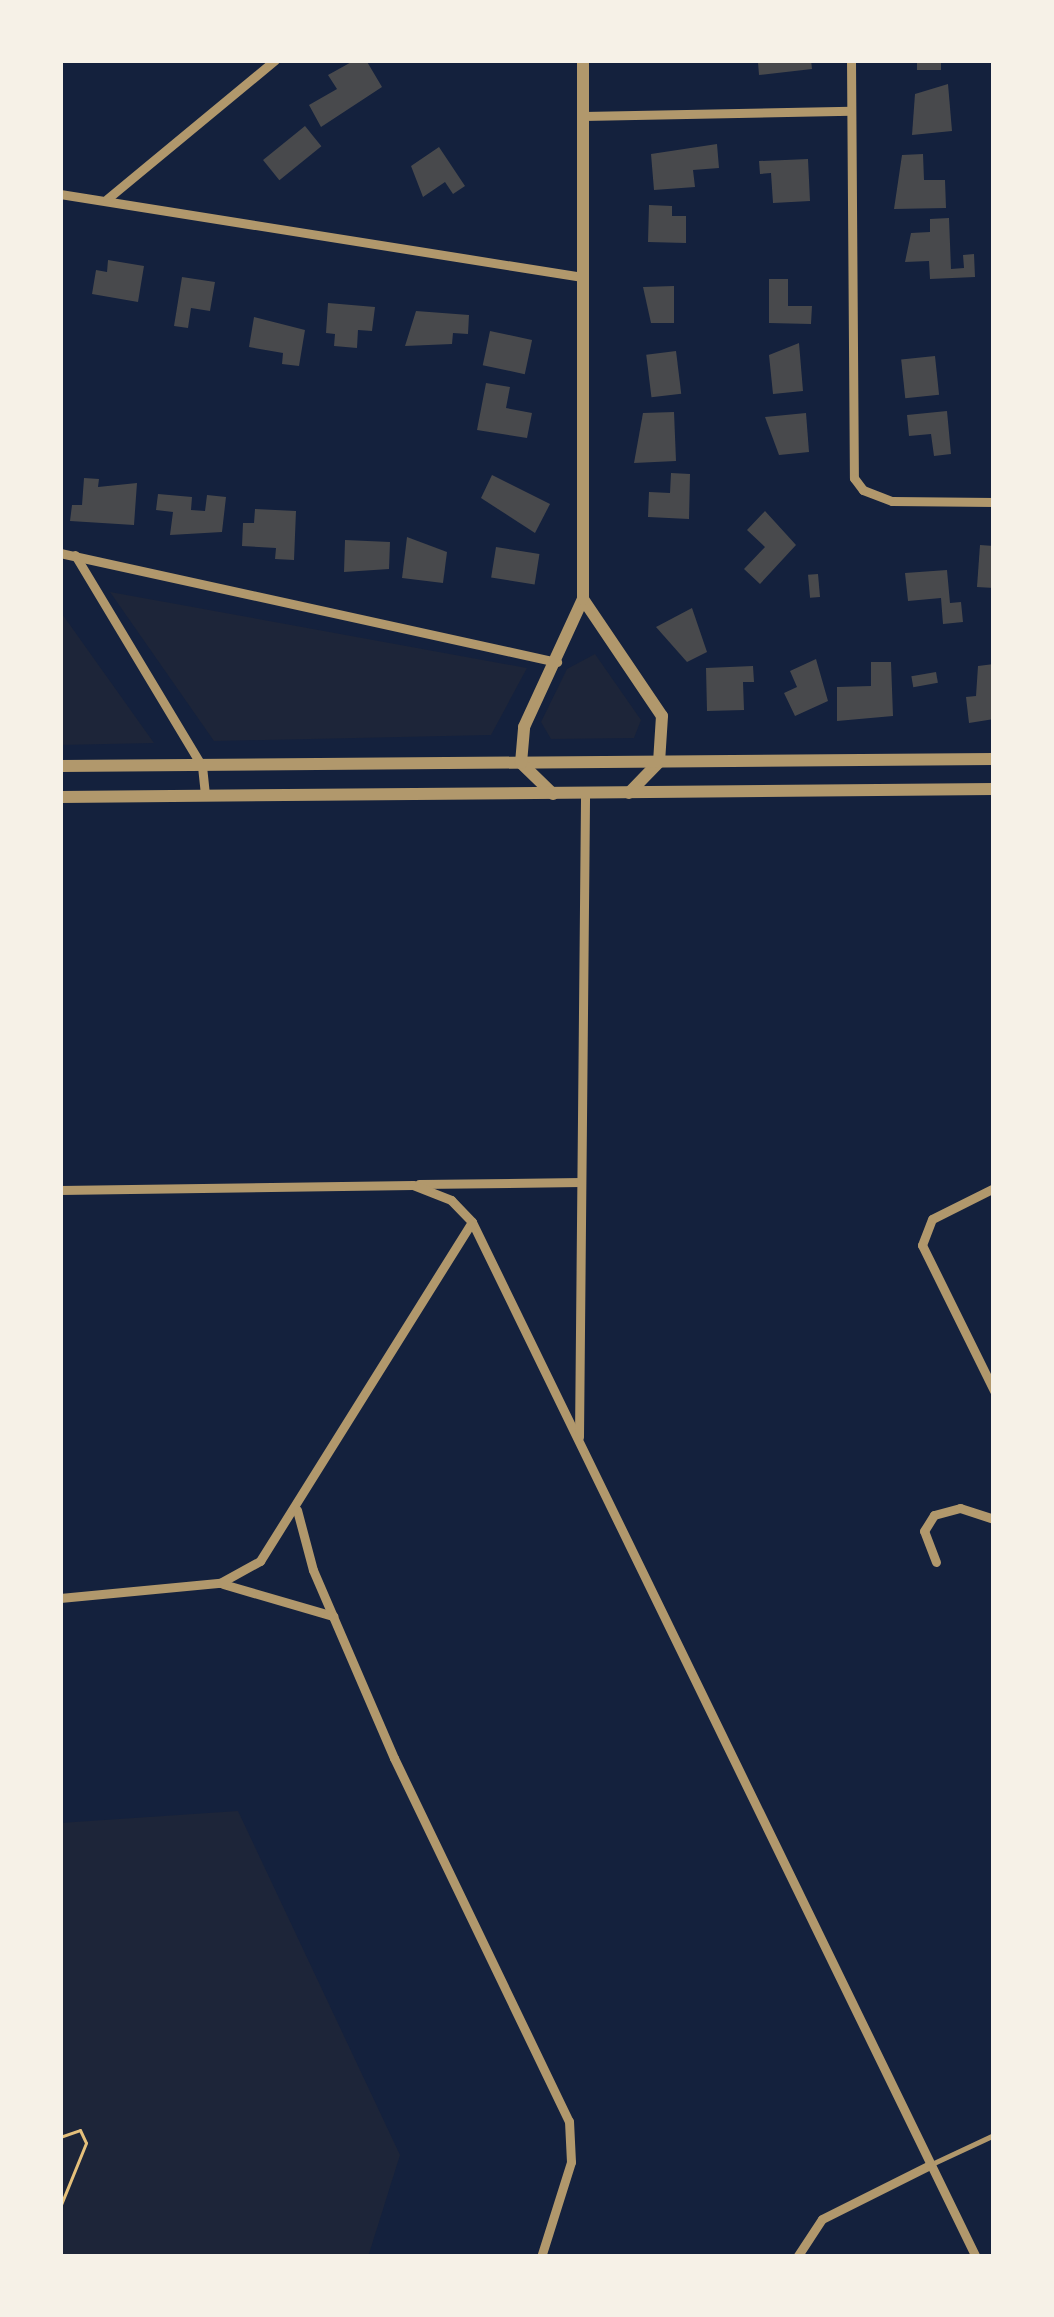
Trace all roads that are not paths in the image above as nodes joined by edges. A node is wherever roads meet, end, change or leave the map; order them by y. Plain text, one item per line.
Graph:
1 (275, 60) edge
2 (583, 60) edge
3 (850, 60) edge
4 (851, 112) junction
5 (583, 116) junction
6 (60, 194) edge
7 (107, 200) junction
8 (583, 277) junction
9 (994, 502) edge
10 (60, 554) edge
11 (75, 555) junction
12 (584, 599) junction
13 (557, 662) junction
14 (994, 758) edge
15 (912, 760) junction
16 (659, 762) junction
17 (521, 764) junction
18 (60, 766) edge
19 (202, 766) junction
20 (914, 789) junction
21 (994, 789) edge
22 (629, 793) junction
23 (585, 794) junction
24 (554, 795) junction
25 (205, 796) junction
26 (60, 797) edge
27 (581, 1182) junction
28 (413, 1184) junction
29 (994, 1189) edge
30 (60, 1190) edge
31 (472, 1222) junction
32 (994, 1391) edge
33 (579, 1442) junction
34 (297, 1510) junction
35 (994, 1519) edge
36 (936, 1562) dead end
37 (220, 1583) junction
38 (60, 1598) edge
39 (333, 1616) junction
40 (994, 2134) edge
41 (928, 2166) junction
42 (541, 2257) edge
43 (797, 2257) edge
44 (976, 2257) edge

1 - 7 street
2 - 5 street
3 - 4 street
4 - 5 street
4 - 9 street
5 - 8 street
6 - 7 street
7 - 8 street
8 - 12 street
10 - 11 street
11 - 13 street
11 - 19 street
12 - 13 street
12 - 16 street
13 - 17 street
14 - 15 street
15 - 16 street
15 - 20 street
16 - 17 street
16 - 22 street
17 - 19 street
17 - 24 street
18 - 19 street
19 - 25 street
20 - 21 street
20 - 22 street
22 - 23 street
23 - 24 street
23 - 27 street
24 - 25 street
25 - 26 street
27 - 28 street
27 - 33 street
28 - 30 street
28 - 31 street
29 - 32 street
31 - 33 street
31 - 34 street
33 - 41 street
34 - 37 street
34 - 39 street
35 - 36 street
37 - 38 street
37 - 39 street
39 - 42 street
40 - 41 lane
41 - 43 street
41 - 44 street

